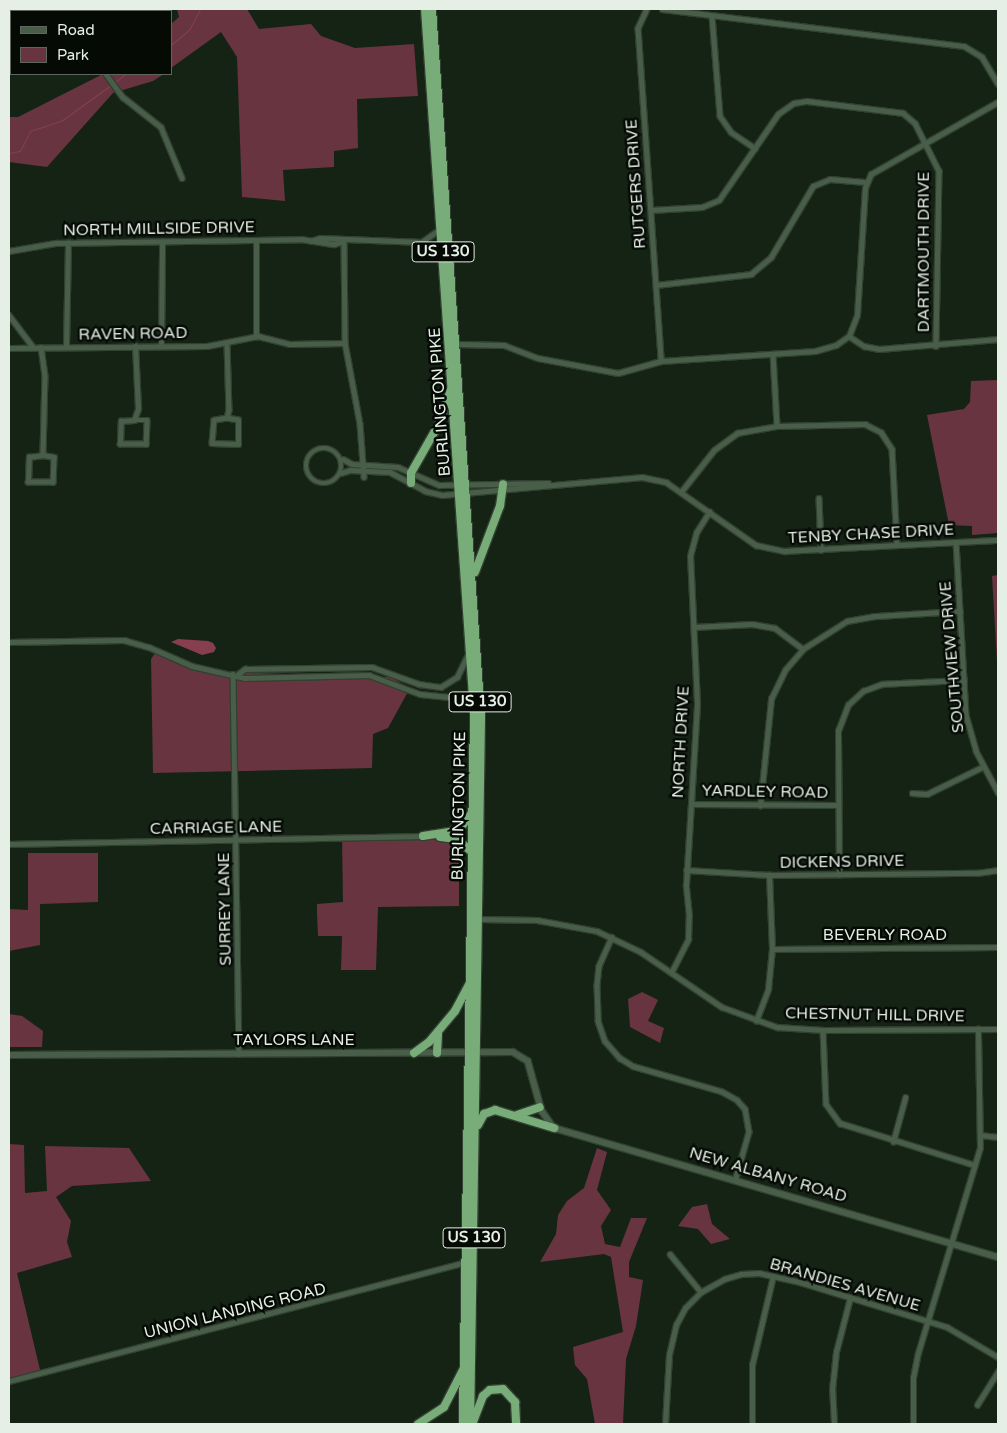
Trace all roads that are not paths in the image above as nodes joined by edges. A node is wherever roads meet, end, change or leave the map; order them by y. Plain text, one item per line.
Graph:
1 (425, 9) edge
2 (432, 9) edge
3 (647, 9) edge
4 (662, 9) edge
5 (712, 16) junction
6 (107, 75) edge
7 (998, 84) edge
8 (998, 102) edge
9 (926, 142) junction
10 (756, 148) junction
11 (182, 178) dead end
12 (867, 182) junction
13 (651, 210) junction
14 (441, 226) junction
15 (256, 241) junction
16 (344, 241) junction
17 (162, 242) junction
18 (422, 242) junction
19 (68, 243) junction
20 (9, 251) edge
21 (443, 252) junction
22 (656, 285) junction
23 (9, 315) edge
24 (256, 336) junction
25 (849, 336) junction
26 (998, 339) edge
27 (227, 344) junction
28 (345, 344) junction
29 (457, 344) junction
30 (135, 346) junction
31 (162, 346) junction
32 (936, 346) junction
33 (32, 347) junction
34 (41, 347) junction
35 (66, 347) junction
36 (9, 348) edge
37 (773, 354) junction
38 (661, 361) junction
39 (452, 382) junction
40 (227, 418) junction
41 (134, 420) junction
42 (778, 426) junction
43 (43, 455) junction
44 (343, 459) junction
45 (363, 463) junction
46 (364, 470) junction
47 (341, 473) junction
48 (411, 473) junction
49 (364, 477) dead end
50 (411, 483) junction
51 (503, 487) junction
52 (463, 490) junction
53 (681, 492) junction
54 (819, 498) dead end
55 (709, 512) junction
56 (998, 540) edge
57 (956, 542) junction
58 (898, 545) junction
59 (821, 550) junction
60 (473, 576) junction
61 (960, 611) junction
62 (694, 627) junction
63 (9, 642) edge
64 (470, 642) junction
65 (803, 649) junction
66 (236, 674) junction
67 (964, 680) junction
68 (474, 712) junction
69 (982, 766) junction
70 (998, 792) edge
71 (912, 793) dead end
72 (692, 804) junction
73 (838, 805) junction
74 (760, 806) junction
75 (474, 807) junction
76 (423, 836) junction
77 (237, 840) junction
78 (9, 844) edge
79 (472, 852) junction
80 (686, 870) junction
81 (998, 870) edge
82 (769, 875) junction
83 (839, 875) junction
84 (479, 919) junction
85 (612, 937) junction
86 (998, 947) edge
87 (772, 949) junction
88 (671, 973) junction
89 (471, 981) junction
90 (756, 1021) junction
91 (978, 1029) junction
92 (998, 1029) edge
93 (824, 1030) junction
94 (439, 1031) junction
95 (473, 1052) junction
96 (414, 1053) junction
97 (437, 1053) junction
98 (239, 1054) junction
99 (9, 1055) edge
100 (905, 1098) dead end
101 (540, 1107) junction
102 (513, 1115) junction
103 (554, 1128) junction
104 (476, 1129) junction
105 (980, 1135) junction
106 (998, 1137) edge
107 (893, 1142) junction
108 (975, 1165) junction
109 (736, 1178) junction
110 (952, 1243) junction
111 (670, 1254) dead end
112 (998, 1257) edge
113 (467, 1262) junction
114 (773, 1276) junction
115 (701, 1292) junction
116 (850, 1298) junction
117 (928, 1321) junction
118 (998, 1357) edge
119 (465, 1365) junction
120 (998, 1371) edge
121 (9, 1381) edge
122 (977, 1406) dead end
123 (418, 1424) edge
124 (464, 1424) edge
125 (471, 1424) edge
126 (516, 1424) edge
127 (665, 1424) edge
128 (752, 1424) edge
129 (834, 1424) edge
130 (913, 1424) edge

1 - 14 highway, BURLINGTON PIKE / US 130
2 - 29 highway, BURLINGTON PIKE / US 130
3 - 13 street, RUTGERS DRIVE
4 - 5 street
5 - 7 street
5 - 10 street
6 - 11 street
8 - 9 street
9 - 10 street, DARTMOUTH DRIVE
9 - 12 street
9 - 32 street, DARTMOUTH DRIVE
10 - 13 street, DARTMOUTH DRIVE
12 - 22 street
12 - 25 street
13 - 22 street, RUTGERS DRIVE
14 - 18 street
14 - 21 highway, BURLINGTON PIKE / US 130
15 - 16 street, NORTH MILLSIDE DRIVE
15 - 17 street, NORTH MILLSIDE DRIVE
15 - 24 street
16 - 18 street, NORTH MILLSIDE DRIVE
16 - 28 street
17 - 19 street, NORTH MILLSIDE DRIVE
17 - 31 street
18 - 21 street, NORTH MILLSIDE DRIVE
19 - 20 street, NORTH MILLSIDE DRIVE
19 - 35 street
21 - 39 highway, BURLINGTON PIKE / US 130
22 - 38 street, RUTGERS DRIVE
23 - 33 street
24 - 27 street, RAVEN ROAD
24 - 28 street
25 - 32 street
25 - 37 street
26 - 32 street
27 - 31 street, RAVEN ROAD
27 - 40 street
28 - 45 street
29 - 38 street
29 - 52 highway, BURLINGTON PIKE / US 130
30 - 31 street, RAVEN ROAD
30 - 35 street, RAVEN ROAD
30 - 41 street
33 - 34 street, RAVEN ROAD
33 - 36 street, RAVEN ROAD
34 - 35 street, RAVEN ROAD
34 - 43 street
37 - 38 street
37 - 42 street
39 - 48 highway
39 - 52 highway, BURLINGTON PIKE / US 130
40 - 40 street
41 - 41 street
42 - 53 street
42 - 58 street
43 - 43 street
44 - 45 street
44 - 47 street
44 - 47 street
45 - 46 street
45 - 48 street
46 - 47 street
46 - 49 street
46 - 50 street
48 - 50 highway
48 - 52 street
50 - 52 street
51 - 52 street, TENBY CHASE DRIVE
51 - 52 street, TENBY CHASE DRIVE
51 - 53 street, TENBY CHASE DRIVE
51 - 60 highway
52 - 60 highway, BURLINGTON PIKE / US 130
52 - 64 highway, BURLINGTON PIKE / US 130
53 - 55 street, TENBY CHASE DRIVE
54 - 59 street
55 - 59 street, TENBY CHASE DRIVE
55 - 62 street, NORTH DRIVE
56 - 57 street, TENBY CHASE DRIVE
57 - 58 street, TENBY CHASE DRIVE
57 - 61 street, SOUTHVIEW DRIVE
58 - 59 street, TENBY CHASE DRIVE
60 - 84 highway, BURLINGTON PIKE / US 130
61 - 65 street
61 - 67 street, SOUTHVIEW DRIVE
62 - 65 street
62 - 72 street, NORTH DRIVE
63 - 66 street
64 - 66 street
64 - 68 highway, BURLINGTON PIKE / US 130
65 - 74 street
66 - 68 street
66 - 77 street, SURREY LANE
67 - 69 street, SOUTHVIEW DRIVE
67 - 73 street
68 - 75 highway, BURLINGTON PIKE / US 130
69 - 70 street, SOUTHVIEW DRIVE
69 - 71 street
72 - 74 street, YARDLEY ROAD
72 - 80 street, NORTH DRIVE
73 - 74 street, YARDLEY ROAD
73 - 83 street
75 - 76 highway
75 - 79 highway, BURLINGTON PIKE / US 130
76 - 77 street, CARRIAGE LANE
76 - 79 highway
77 - 78 street, CARRIAGE LANE
77 - 98 street, SURREY LANE
79 - 89 highway, BURLINGTON PIKE / US 130
80 - 82 street, DICKENS DRIVE
80 - 88 street, NORTH DRIVE
81 - 83 street, DICKENS DRIVE
82 - 83 street, DICKENS DRIVE
82 - 87 street
84 - 85 street, CHESTNUT HILL DRIVE
84 - 95 highway, BURLINGTON PIKE / US 130
85 - 88 street, CHESTNUT HILL DRIVE
85 - 109 street
86 - 87 street, BEVERLY ROAD
87 - 90 street
88 - 90 street, CHESTNUT HILL DRIVE
89 - 94 highway
89 - 95 highway, BURLINGTON PIKE / US 130
90 - 93 street, CHESTNUT HILL DRIVE
91 - 92 street, CHESTNUT HILL DRIVE
91 - 93 street, CHESTNUT HILL DRIVE
91 - 105 street
93 - 107 street
94 - 96 highway
94 - 97 highway
95 - 97 street, TAYLORS LANE
95 - 101 street, TAYLORS LANE
95 - 104 highway, BURLINGTON PIKE / US 130
95 - 113 highway, BURLINGTON PIKE / US 130
96 - 97 street, TAYLORS LANE
96 - 98 street, TAYLORS LANE
98 - 99 street, TAYLORS LANE
100 - 107 street
101 - 102 highway
101 - 103 street
102 - 103 highway
102 - 104 highway
103 - 109 street, NEW ALBANY ROAD
104 - 125 highway, BURLINGTON PIKE / US 130
105 - 106 street
105 - 108 street
107 - 108 street
108 - 110 street
109 - 110 street, NEW ALBANY ROAD
110 - 112 street, NEW ALBANY ROAD
110 - 117 street
111 - 115 street
113 - 119 highway, BURLINGTON PIKE / US 130
113 - 121 street, UNION LANDING ROAD
114 - 115 street, BRANDIES AVENUE
114 - 116 street, BRANDIES AVENUE
114 - 128 street
115 - 127 street, BRANDIES AVENUE
116 - 117 street, BRANDIES AVENUE
116 - 129 street
117 - 118 street, BRANDIES AVENUE
117 - 130 street
119 - 123 highway
119 - 124 highway, BURLINGTON PIKE / US 130
120 - 122 street
125 - 126 highway

